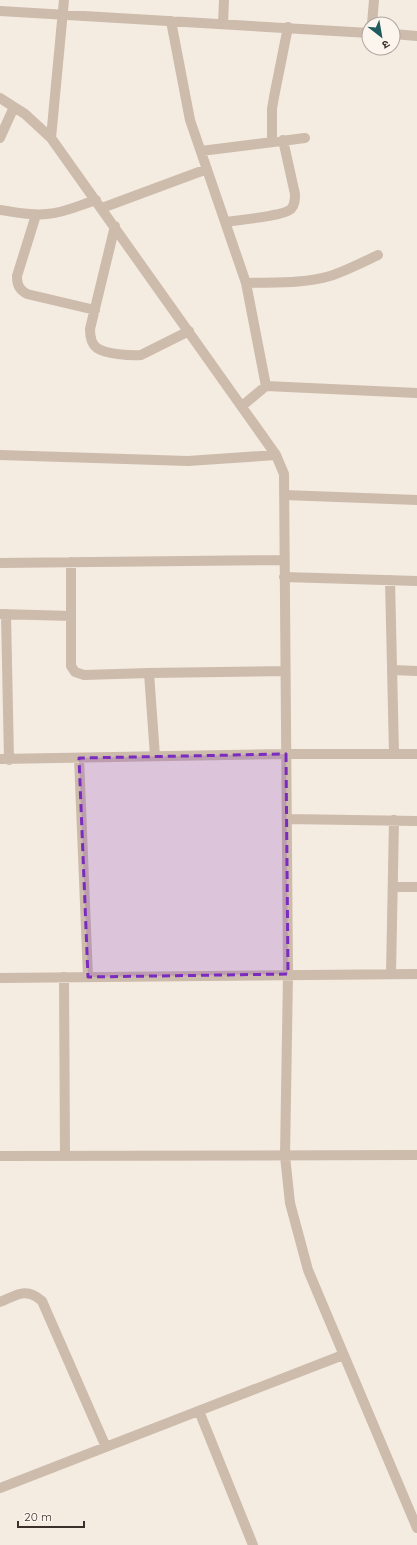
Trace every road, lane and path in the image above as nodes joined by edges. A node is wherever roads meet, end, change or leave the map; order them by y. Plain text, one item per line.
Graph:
1 (64, 0) edge
2 (224, 0) edge
3 (374, 0) edge
4 (0, 11) edge
5 (62, 15) junction
6 (373, 16) edge
7 (170, 21) junction
8 (222, 24) junction
9 (288, 27) junction
10 (361, 32) edge
11 (401, 35) edge
12 (417, 36) edge
13 (0, 98) edge
14 (14, 107) junction
15 (0, 138) edge
16 (51, 138) junction
17 (305, 138) dead end
18 (283, 140) junction
19 (272, 142) junction
20 (201, 150) junction
21 (207, 169) junction
22 (99, 204) junction
23 (0, 210) edge
24 (36, 215) junction
25 (226, 222) junction
26 (115, 226) junction
27 (378, 256) dead end
28 (246, 283) junction
29 (95, 310) junction
30 (189, 331) junction
31 (266, 386) junction
32 (417, 393) edge
33 (242, 406) junction
34 (0, 455) edge
35 (276, 455) junction
36 (284, 495) junction
37 (417, 500) edge
38 (284, 560) junction
39 (71, 562) junction
40 (0, 563) edge
41 (284, 577) junction
42 (390, 580) junction
43 (417, 581) edge
44 (3, 614) edge
45 (71, 616) junction
46 (285, 670) junction
47 (392, 670) junction
48 (417, 671) edge
49 (149, 673) junction
50 (286, 754) junction
51 (394, 754) junction
52 (417, 754) edge
53 (155, 756) junction
54 (79, 758) junction
55 (4, 759) edge
56 (287, 819) junction
57 (394, 820) junction
58 (417, 821) edge
59 (393, 887) junction
60 (417, 887) edge
61 (288, 974) junction
62 (391, 974) junction
63 (417, 974) edge
64 (64, 977) junction
65 (88, 977) junction
66 (0, 978) edge
67 (417, 1155) edge
68 (0, 1156) edge
69 (65, 1156) junction
70 (284, 1156) junction
71 (0, 1302) edge
72 (343, 1355) junction
73 (199, 1411) junction
74 (106, 1447) junction
75 (0, 1488) edge
76 (417, 1528) edge
77 (253, 1545) edge

1 - 5 street
2 - 8 street
3 - 6 street
4 - 5 street
5 - 7 street
5 - 16 street
7 - 8 street
7 - 20 street
8 - 9 street
9 - 10 street
9 - 19 street
11 - 12 street
13 - 14 street
14 - 15 street
14 - 16 street
16 - 22 street
17 - 18 street
18 - 19 street
18 - 25 street
19 - 20 street
20 - 21 street
21 - 22 street
21 - 25 street
22 - 24 street
22 - 26 street
23 - 24 street
24 - 29 street
25 - 28 street
26 - 29 street
26 - 30 street
27 - 28 street
28 - 31 street
29 - 30 street
30 - 33 street
31 - 32 street
31 - 33 street
33 - 35 street
34 - 35 street
35 - 36 street
36 - 37 street
36 - 38 street
38 - 39 street
38 - 41 street
39 - 40 street
39 - 45 street
41 - 42 street
41 - 46 street
42 - 43 street
42 - 47 street
44 - 45 street
44 - 55 street
45 - 49 street
46 - 49 street
46 - 50 street
47 - 48 street
47 - 51 street
49 - 53 street
50 - 51 street
50 - 53 street
50 - 56 street
51 - 52 street
53 - 54 street
54 - 55 street
54 - 65 street
56 - 57 street
56 - 61 street
57 - 58 street
57 - 59 street
59 - 60 street
59 - 62 street
61 - 62 street
61 - 65 street
61 - 70 street
62 - 63 street
64 - 65 street
64 - 66 street
64 - 69 street
67 - 70 street
68 - 69 street
69 - 70 street
70 - 72 street
71 - 74 street
72 - 73 street
72 - 76 street
73 - 74 street
73 - 77 street
74 - 75 street

